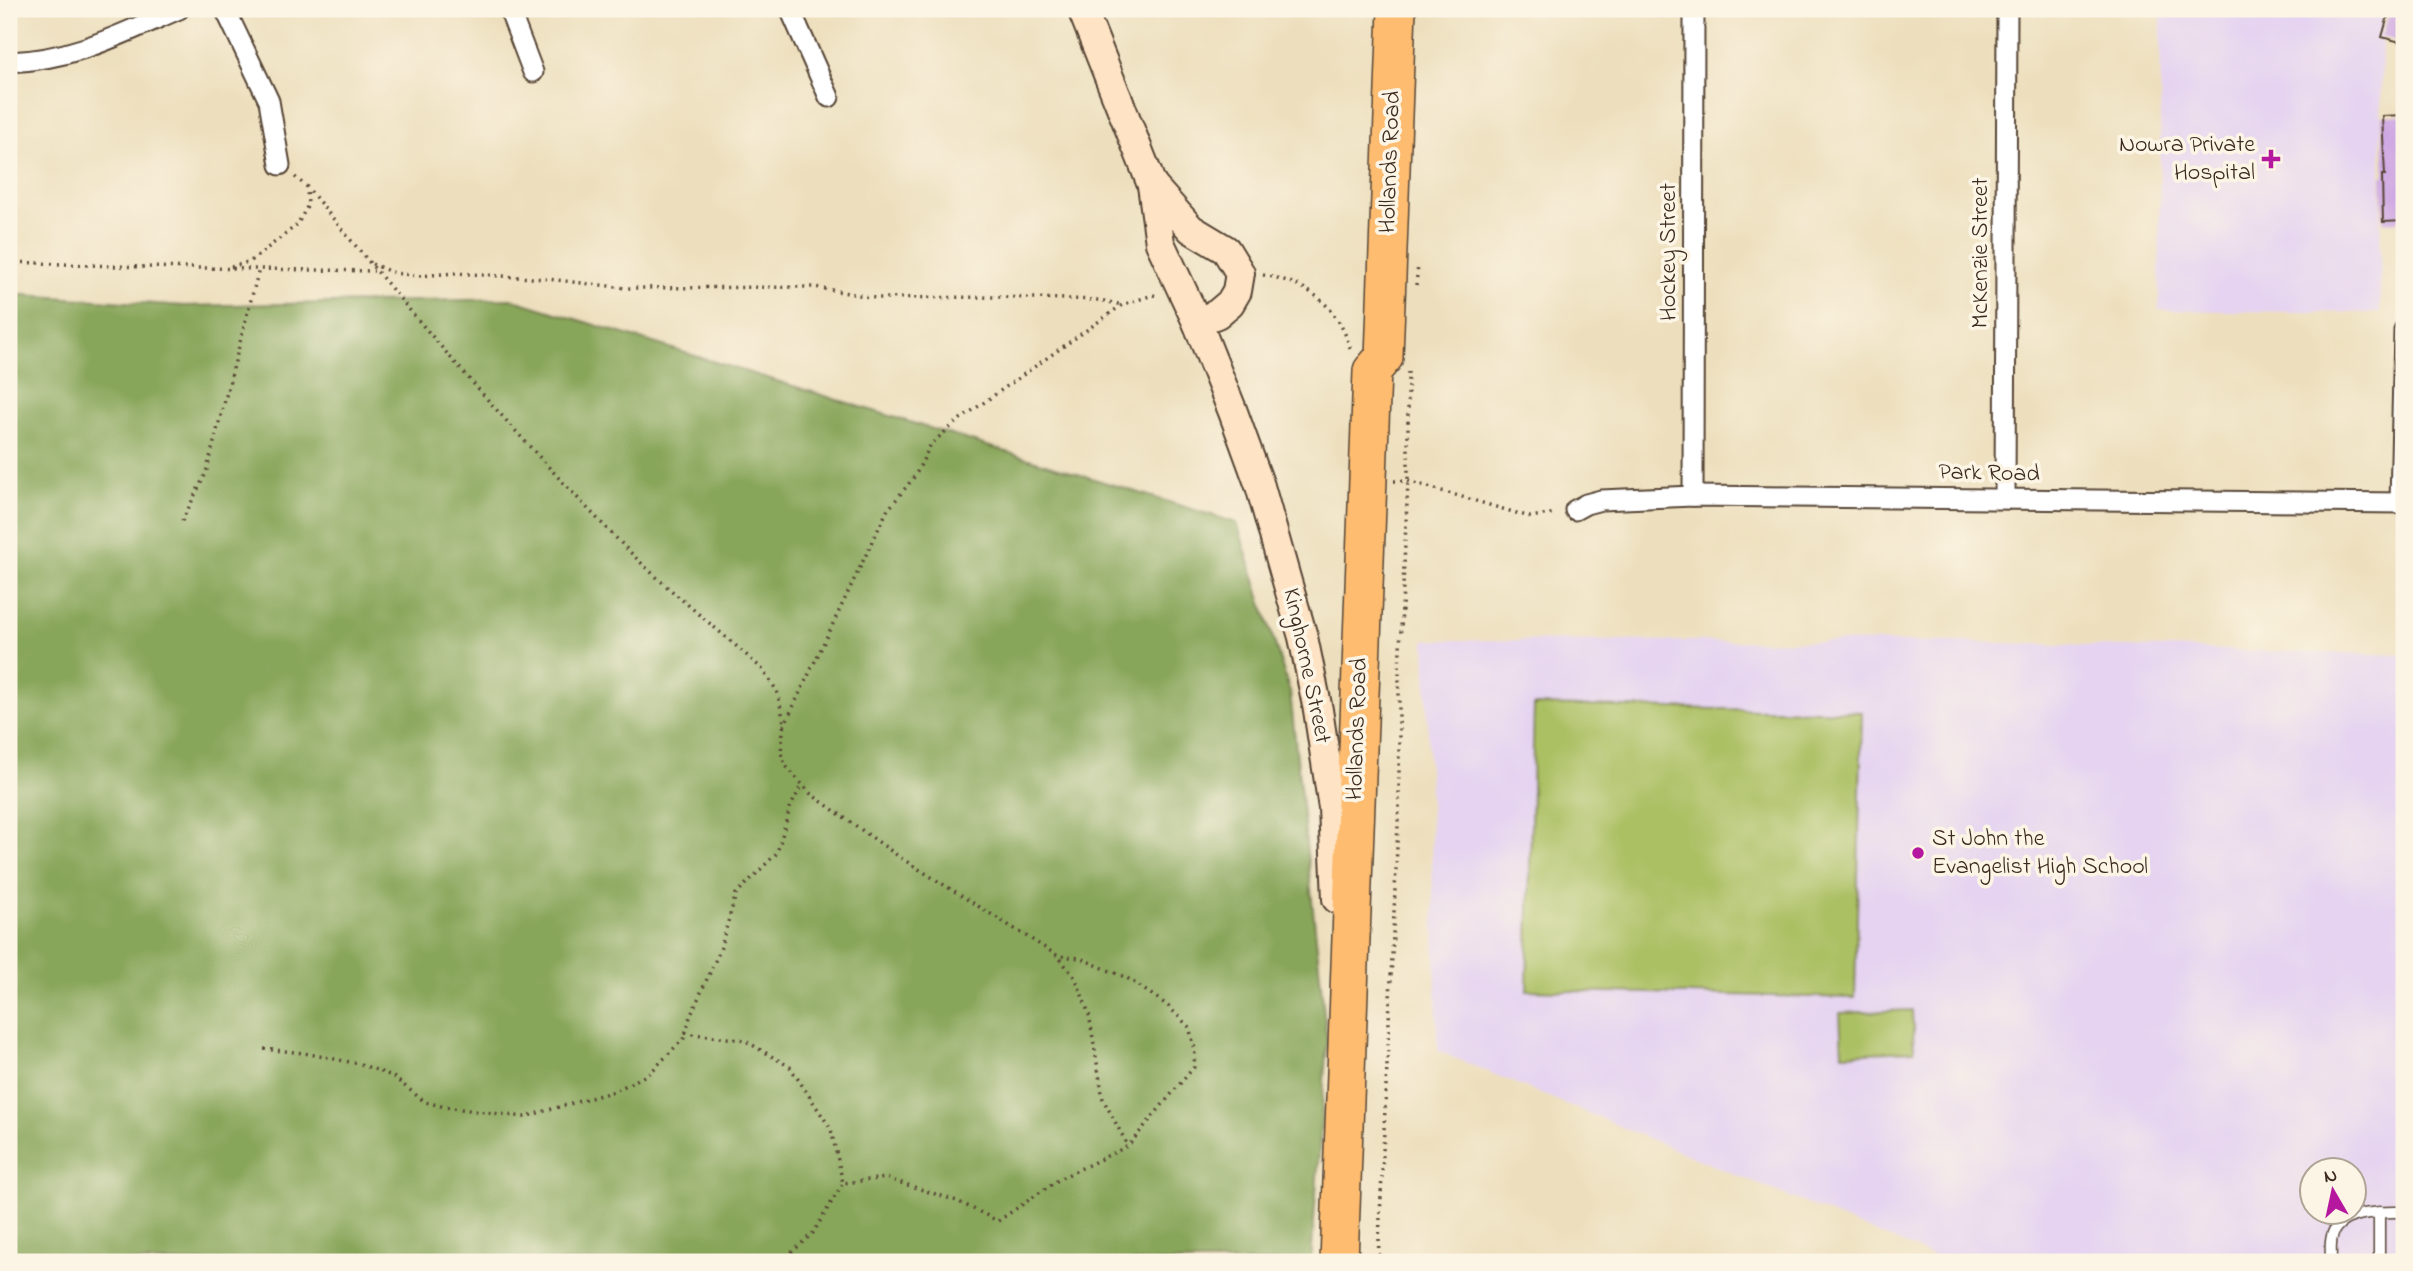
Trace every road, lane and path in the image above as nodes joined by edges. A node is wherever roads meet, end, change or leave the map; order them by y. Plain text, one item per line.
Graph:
1 (179, 9) edge
2 (225, 9) edge
3 (509, 9) edge
4 (790, 9) edge
5 (1082, 9) edge
6 (1397, 9) edge
7 (1694, 9) edge
8 (2007, 9) edge
9 (9, 62) edge
10 (534, 72) dead end
11 (829, 97) dead end
12 (279, 165) joint
13 (1152, 186) junction
14 (307, 187) junction
15 (1418, 258) dead end
16 (9, 262) edge
17 (370, 264) junction
18 (226, 268) junction
19 (259, 269) junction
20 (376, 271) junction
21 (1240, 273) junction
22 (1415, 291) dead end
23 (1165, 300) dead end
24 (1122, 305) junction
25 (1197, 322) junction
26 (2404, 330) edge
27 (1382, 358) junction
28 (1408, 481) junction
29 (1693, 496) junction
30 (2005, 498) junction
31 (2402, 503) edge
32 (1575, 510) joint
33 (182, 521) dead end
34 (783, 728) junction
35 (802, 784) junction
36 (1058, 956) junction
37 (685, 1034) junction
38 (264, 1049) dead end
39 (1357, 1095) junction
40 (1128, 1146) junction
41 (843, 1183) junction
42 (2404, 1212) edge
43 (2379, 1213) junction
44 (1360, 1260) edge
45 (781, 1262) edge
46 (2331, 1262) edge
47 (2379, 1262) edge

1 - 9 street
2 - 12 street
3 - 10 street
4 - 11 street
5 - 13 main road, Kinghorne Street
6 - 27 highway, Hollands Road
7 - 29 street, Hockey Street
8 - 30 street, McKenzie Street
12 - 14 path
13 - 21 main road, Kinghorne Street
13 - 25 main road, Kinghorne Street
14 - 17 path
14 - 18 path
15 - 22 path
16 - 18 path
17 - 20 path
17 - 24 path
18 - 19 path
19 - 20 path
19 - 33 path
20 - 34 path
21 - 25 main road
21 - 27 path
23 - 24 path
24 - 34 path
25 - 39 main road, Kinghorne Street
26 - 31 street
27 - 28 path
27 - 39 highway, Hollands Road
28 - 32 path
28 - 44 path
29 - 30 street, Park Road
29 - 32 street, Park Road
30 - 31 street, Park Road
34 - 35 path
35 - 36 path
35 - 37 path
36 - 40 path
36 - 40 path
37 - 38 path
37 - 41 path
39 - 44 highway, Hollands Road
40 - 41 path
41 - 45 path
42 - 43 lane
43 - 46 lane
43 - 47 lane

